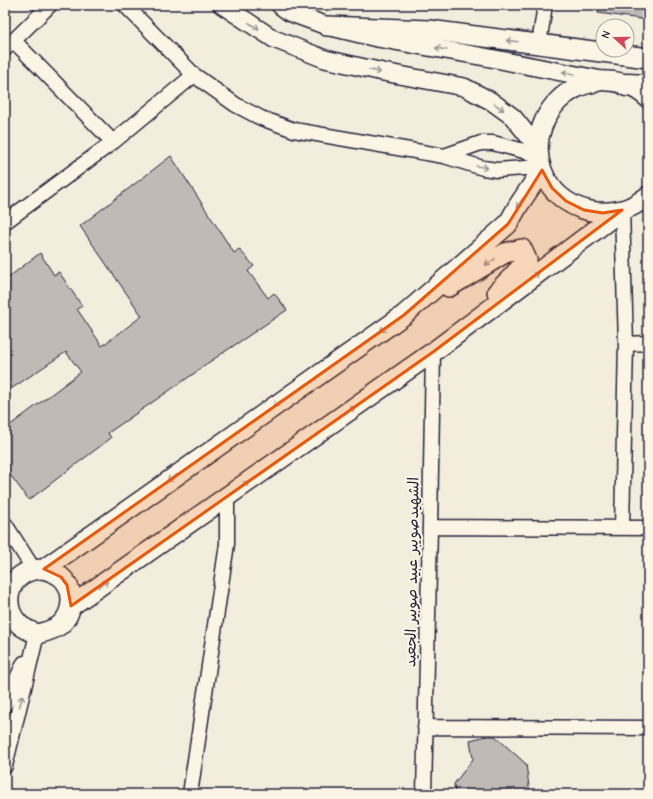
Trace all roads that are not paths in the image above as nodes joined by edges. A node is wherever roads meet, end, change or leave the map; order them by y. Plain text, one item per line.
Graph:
1 (50, 5) edge
2 (125, 5) edge
3 (222, 5) edge
4 (280, 5) edge
5 (545, 5) edge
6 (327, 26) junction
7 (539, 44) junction
8 (9, 45) edge
9 (648, 58) edge
10 (194, 75) junction
11 (627, 84) edge
12 (648, 98) edge
13 (113, 142) junction
14 (444, 156) junction
15 (540, 160) junction
16 (648, 196) edge
17 (622, 210) junction
18 (5, 222) edge
19 (404, 315) junction
20 (648, 343) edge
21 (626, 344) junction
22 (433, 352) junction
23 (227, 497) junction
24 (5, 524) edge
25 (430, 527) junction
26 (622, 528) junction
27 (648, 528) edge
28 (39, 569) junction
29 (71, 606) junction
30 (7, 607) edge
31 (37, 634) junction
32 (5, 704) edge
33 (425, 727) junction
34 (648, 728) edge
35 (5, 766) edge
36 (190, 794) edge
37 (424, 794) edge

1 - 8 street
2 - 10 street
3 -> 15 street
4 - 6 street
5 - 7 street
7 -> 6 main road
11 -> 6 street
7 - 9 main road
8 - 13 street
10 - 13 street
10 - 14 street
11 - 12 main road
11 - 15 main road
13 - 18 street
14 -> 15 street
14 - 15 street
15 - 17 main road
15 -> 19 main road
16 - 17 main road
17 - 21 street
22 -> 17 main road
22 -> 19 main road
19 -> 28 main road
20 - 21 street
21 - 26 street
23 -> 22 main road
22 - 25 street, الشهيدصويبر عبيد صوبير الجعيد
29 -> 23 main road
23 - 36 street
24 - 28 street
25 - 26 street
25 - 33 street, الشهيدصويبر عبيد صوبير الجعيد
26 - 27 street
28 - 29 main road
28 - 30 main road
29 - 31 main road
30 - 31 main road
31 - 32 street
35 -> 31 street
33 - 34 street
33 - 37 street, الشهيدصويبر عبيد صوبير الجعيد

